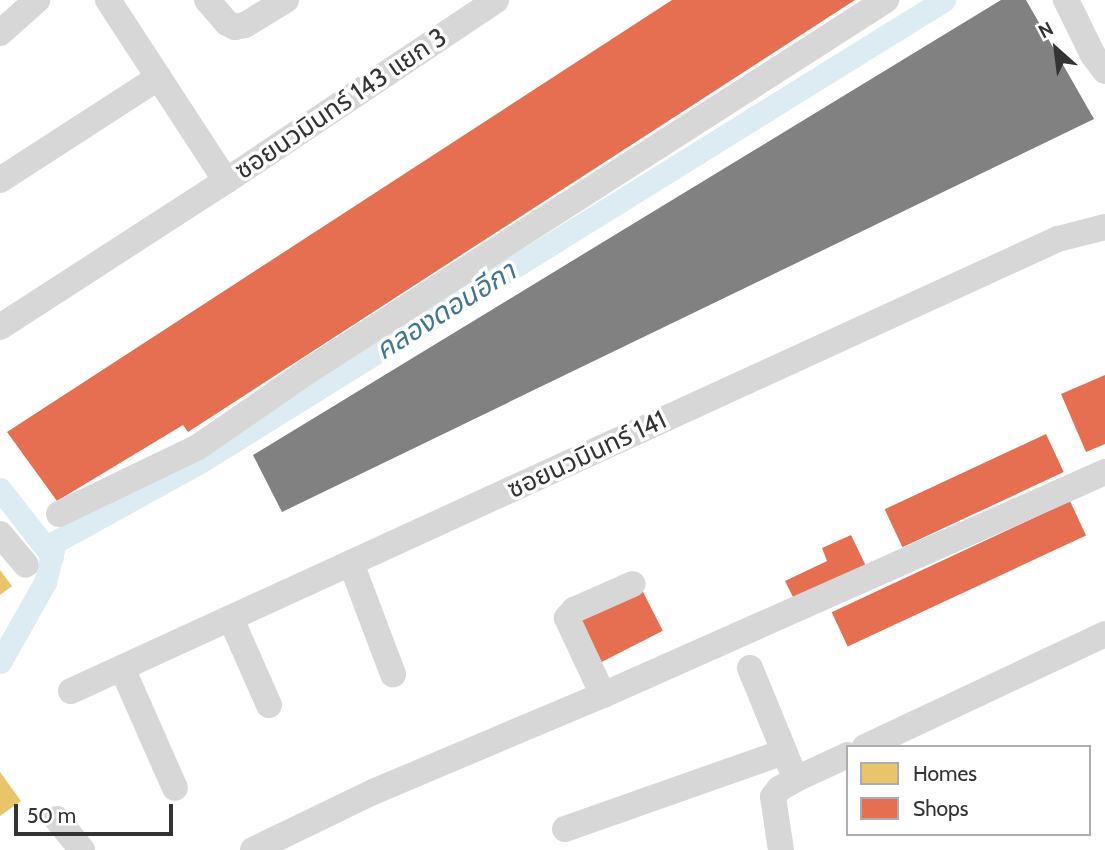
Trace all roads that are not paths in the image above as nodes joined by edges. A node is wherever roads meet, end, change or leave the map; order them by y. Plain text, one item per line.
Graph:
1 (37, 0) edge
2 (108, 0) edge
3 (207, 0) edge
4 (286, 0) edge
5 (496, 0) edge
6 (886, 0) edge
7 (1066, 0) edge
8 (0, 33) edge
9 (1105, 71) edge
10 (159, 76) junction
11 (0, 180) edge
12 (226, 181) junction
13 (1105, 227) edge
14 (0, 327) edge
15 (1105, 472) edge
16 (59, 514) dead end
17 (0, 534) edge
18 (351, 563) junction
19 (26, 565) dead end
20 (633, 584) dead end
21 (231, 619) junction
22 (1105, 634) edge
23 (122, 668) junction
24 (750, 668) dead end
25 (393, 674) dead end
26 (71, 691) dead end
27 (603, 695) junction
28 (269, 705) dead end
29 (869, 745) edge
30 (784, 752) junction
31 (846, 756) edge
32 (796, 779) junction
33 (175, 788) dead end
34 (57, 819) dead end
35 (565, 829) dead end
36 (82, 850) edge
37 (253, 850) edge
38 (780, 850) edge

1 - 8 street
2 - 10 street, ซอยนวมินทร์ 143 แยก 3
3 - 4 street
5 - 12 street, ซอยนวมินทร์ 143 แยก 3
6 - 16 street
7 - 9 street
10 - 11 street
10 - 12 street, ซอยนวมินทร์ 143 แยก 3
12 - 14 street
13 - 18 street, ซอยนวมินทร์ 141
15 - 27 street
17 - 19 street
18 - 21 street, ซอยนวมินทร์ 141
18 - 25 street
20 - 27 street
21 - 23 street, ซอยนวมินทร์ 141
21 - 28 street
22 - 29 street
23 - 26 street, ซอยนวมินทร์ 141
23 - 33 street
24 - 30 street
27 - 37 street
30 - 32 street
30 - 35 street
31 - 32 street
32 - 38 street
34 - 36 street

